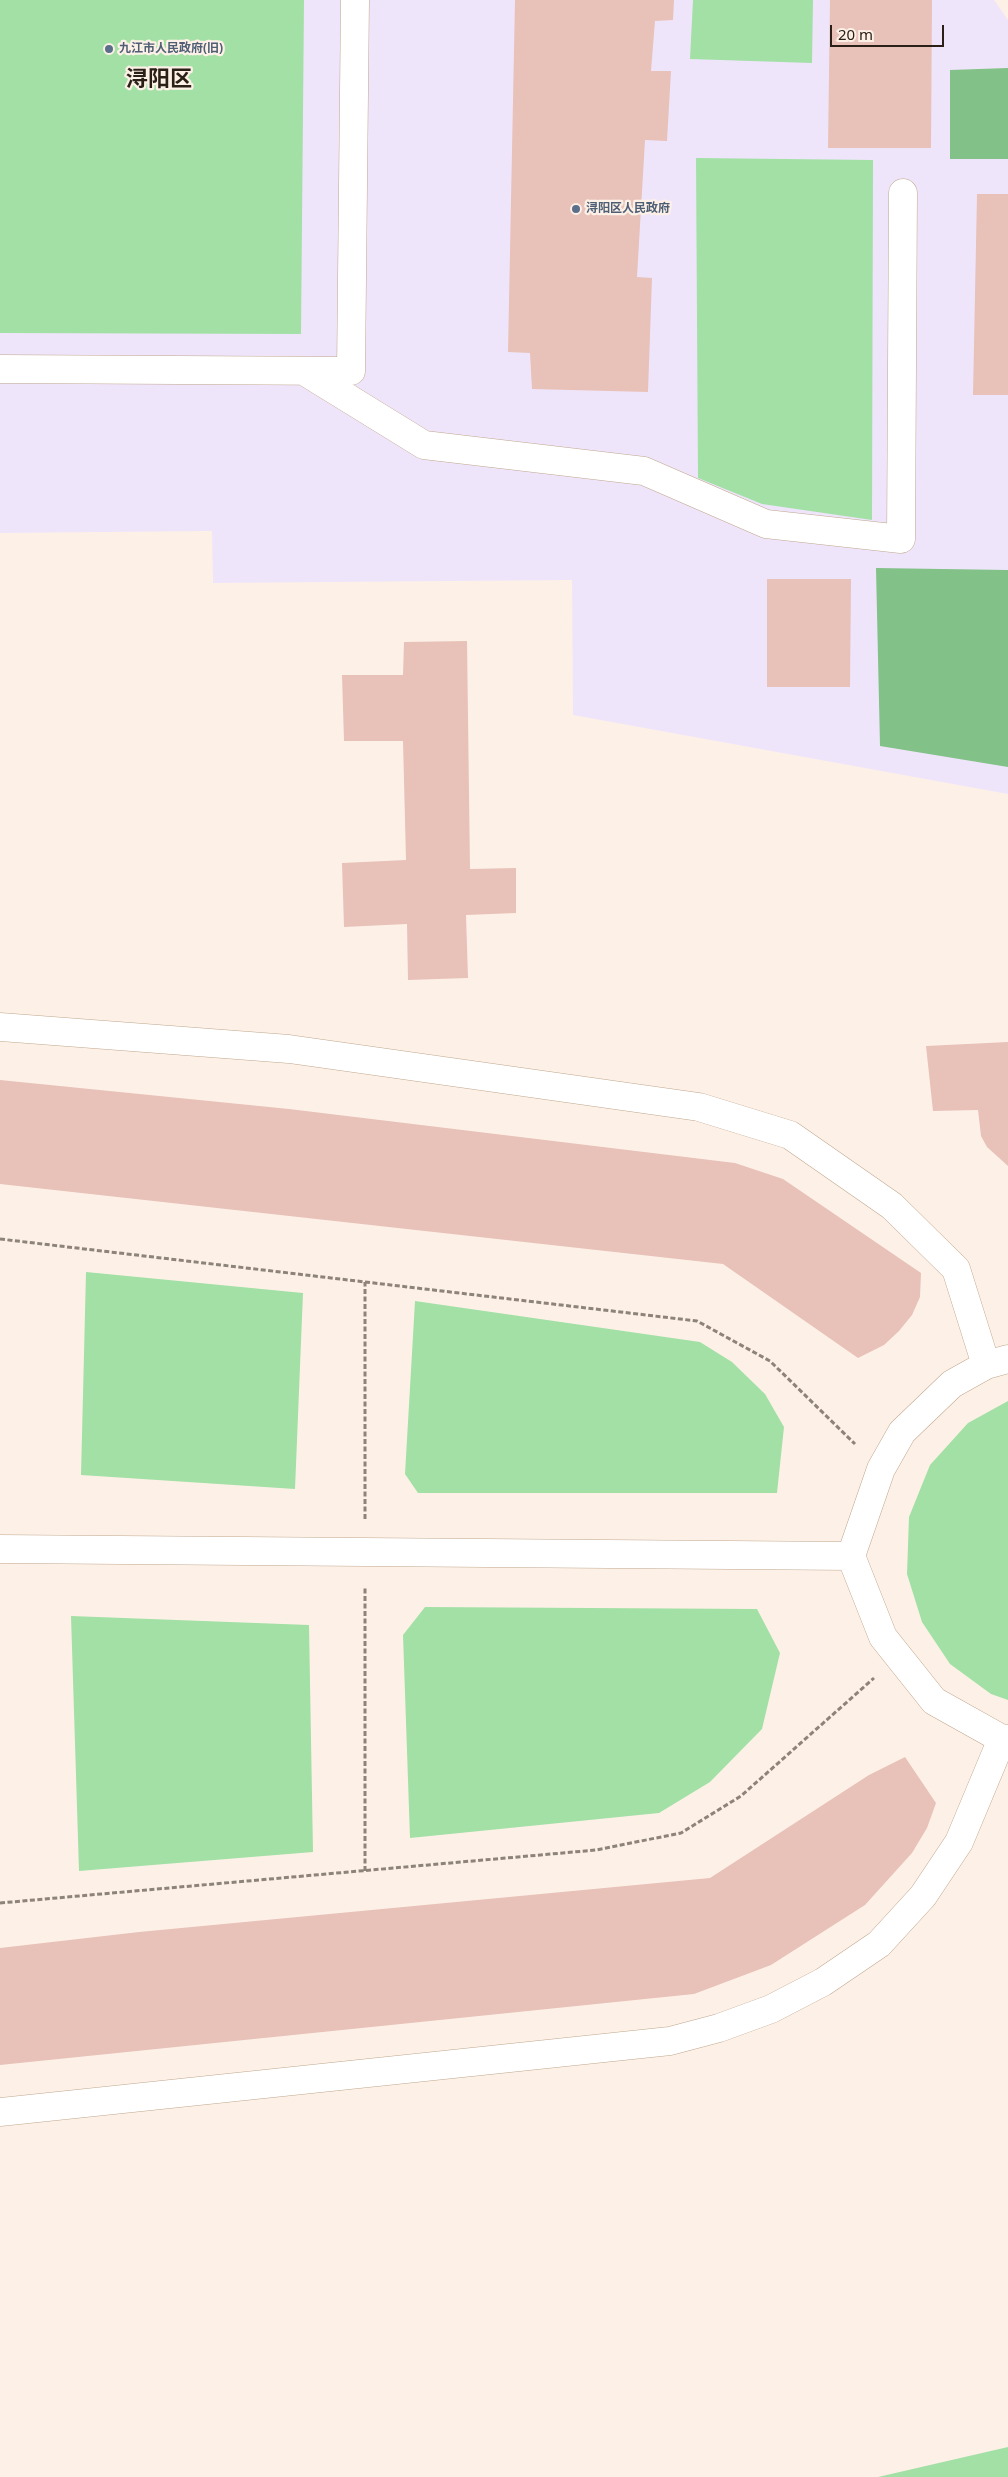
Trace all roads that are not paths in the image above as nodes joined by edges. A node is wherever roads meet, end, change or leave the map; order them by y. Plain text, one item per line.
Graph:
1 (355, 0) edge
2 (903, 193) dead end
3 (0, 369) edge
4 (304, 371) junction
5 (0, 1027) edge
6 (997, 1362) edge
7 (0, 1549) edge
8 (851, 1556) junction
9 (1005, 1739) edge
10 (0, 2112) edge

1 - 4 street
2 - 4 street
3 - 4 street
5 - 6 street
6 - 8 street
7 - 8 street
8 - 9 street
9 - 10 street

